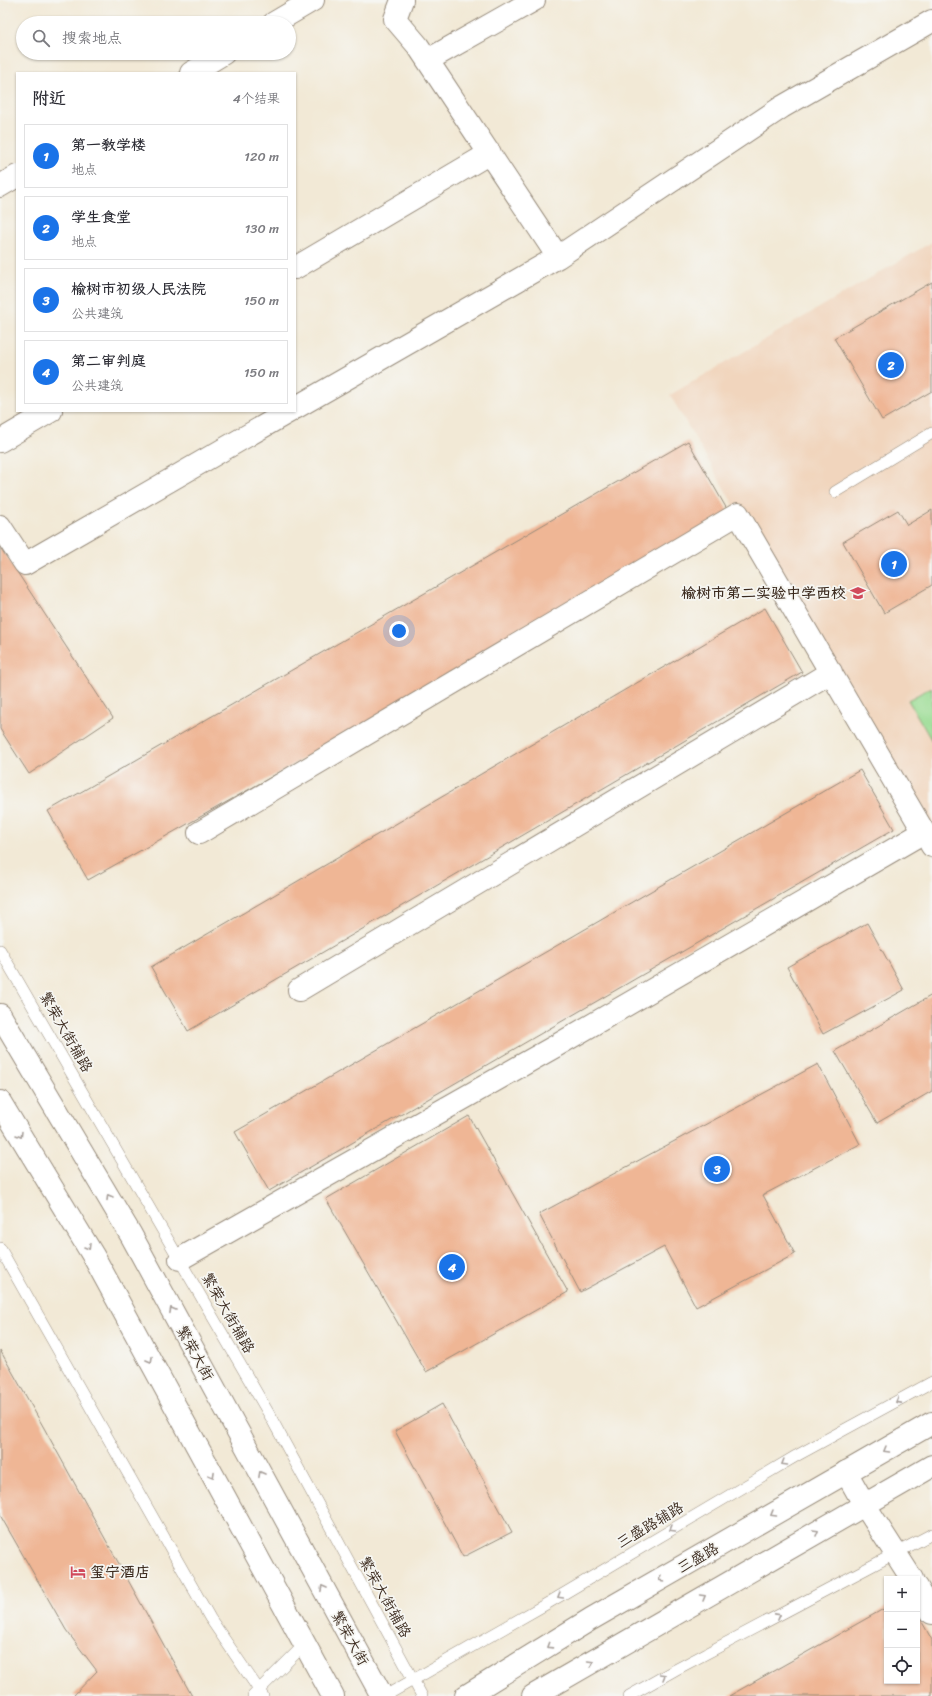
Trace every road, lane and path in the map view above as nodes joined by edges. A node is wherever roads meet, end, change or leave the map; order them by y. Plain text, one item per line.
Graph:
1 (313, 0) edge
2 (402, 0) edge
3 (534, 0) edge
4 (286, 16) edge
5 (932, 21) edge
6 (212, 60) edge
7 (428, 60) junction
8 (193, 72) edge
9 (490, 153) junction
10 (16, 177) edge
11 (0, 186) edge
12 (558, 258) junction
13 (296, 267) edge
14 (296, 407) edge
15 (49, 412) edge
16 (288, 412) edge
17 (932, 433) edge
18 (0, 441) edge
19 (835, 492) dead end
20 (0, 526) edge
21 (831, 672) junction
22 (198, 833) dead end
23 (928, 839) edge
24 (0, 950) edge
25 (299, 990) dead end
26 (0, 1015) edge
27 (0, 1102) edge
28 (0, 1248) edge
29 (180, 1259) junction
30 (932, 1382) edge
31 (932, 1423) edge
32 (932, 1466) edge
33 (846, 1472) junction
34 (864, 1504) junction
35 (932, 1534) edge
36 (897, 1553) junction
37 (910, 1576) edge
38 (920, 1592) edge
39 (932, 1613) edge
40 (305, 1644) junction
41 (414, 1680) junction
42 (258, 1694) edge
43 (333, 1696) edge
44 (382, 1696) edge
45 (385, 1696) edge
46 (422, 1696) edge
47 (466, 1696) edge
48 (533, 1696) edge
49 (629, 1696) edge

1 - 4 street
2 - 7 street
3 - 7 street
5 - 12 street
6 - 8 street
7 - 9 street
9 - 12 street
9 - 13 street
10 - 11 street
12 - 14 street
15 - 18 street
16 - 20 street
17 - 19 lane
21 - 22 street
21 - 23 street
21 - 25 street
23 - 29 street
24 - 29 lane, 繁荣大街辅路
44 -> 26 street, 繁荣大街
27 -> 40 street
28 - 42 lane
29 - 41 lane, 繁荣大街辅路
30 -> 41 lane, 三盛路辅路
31 -> 33 street, 三盛路
32 - 34 street
33 - 34 street
33 -> 47 street, 三盛路
34 - 36 street
48 -> 34 street
35 - 36 lane
36 - 37 street
49 -> 36 lane
38 - 39 street
40 - 42 lane
40 - 43 street
41 - 45 lane, 三盛路辅路
41 - 46 lane, 繁荣大街辅路

